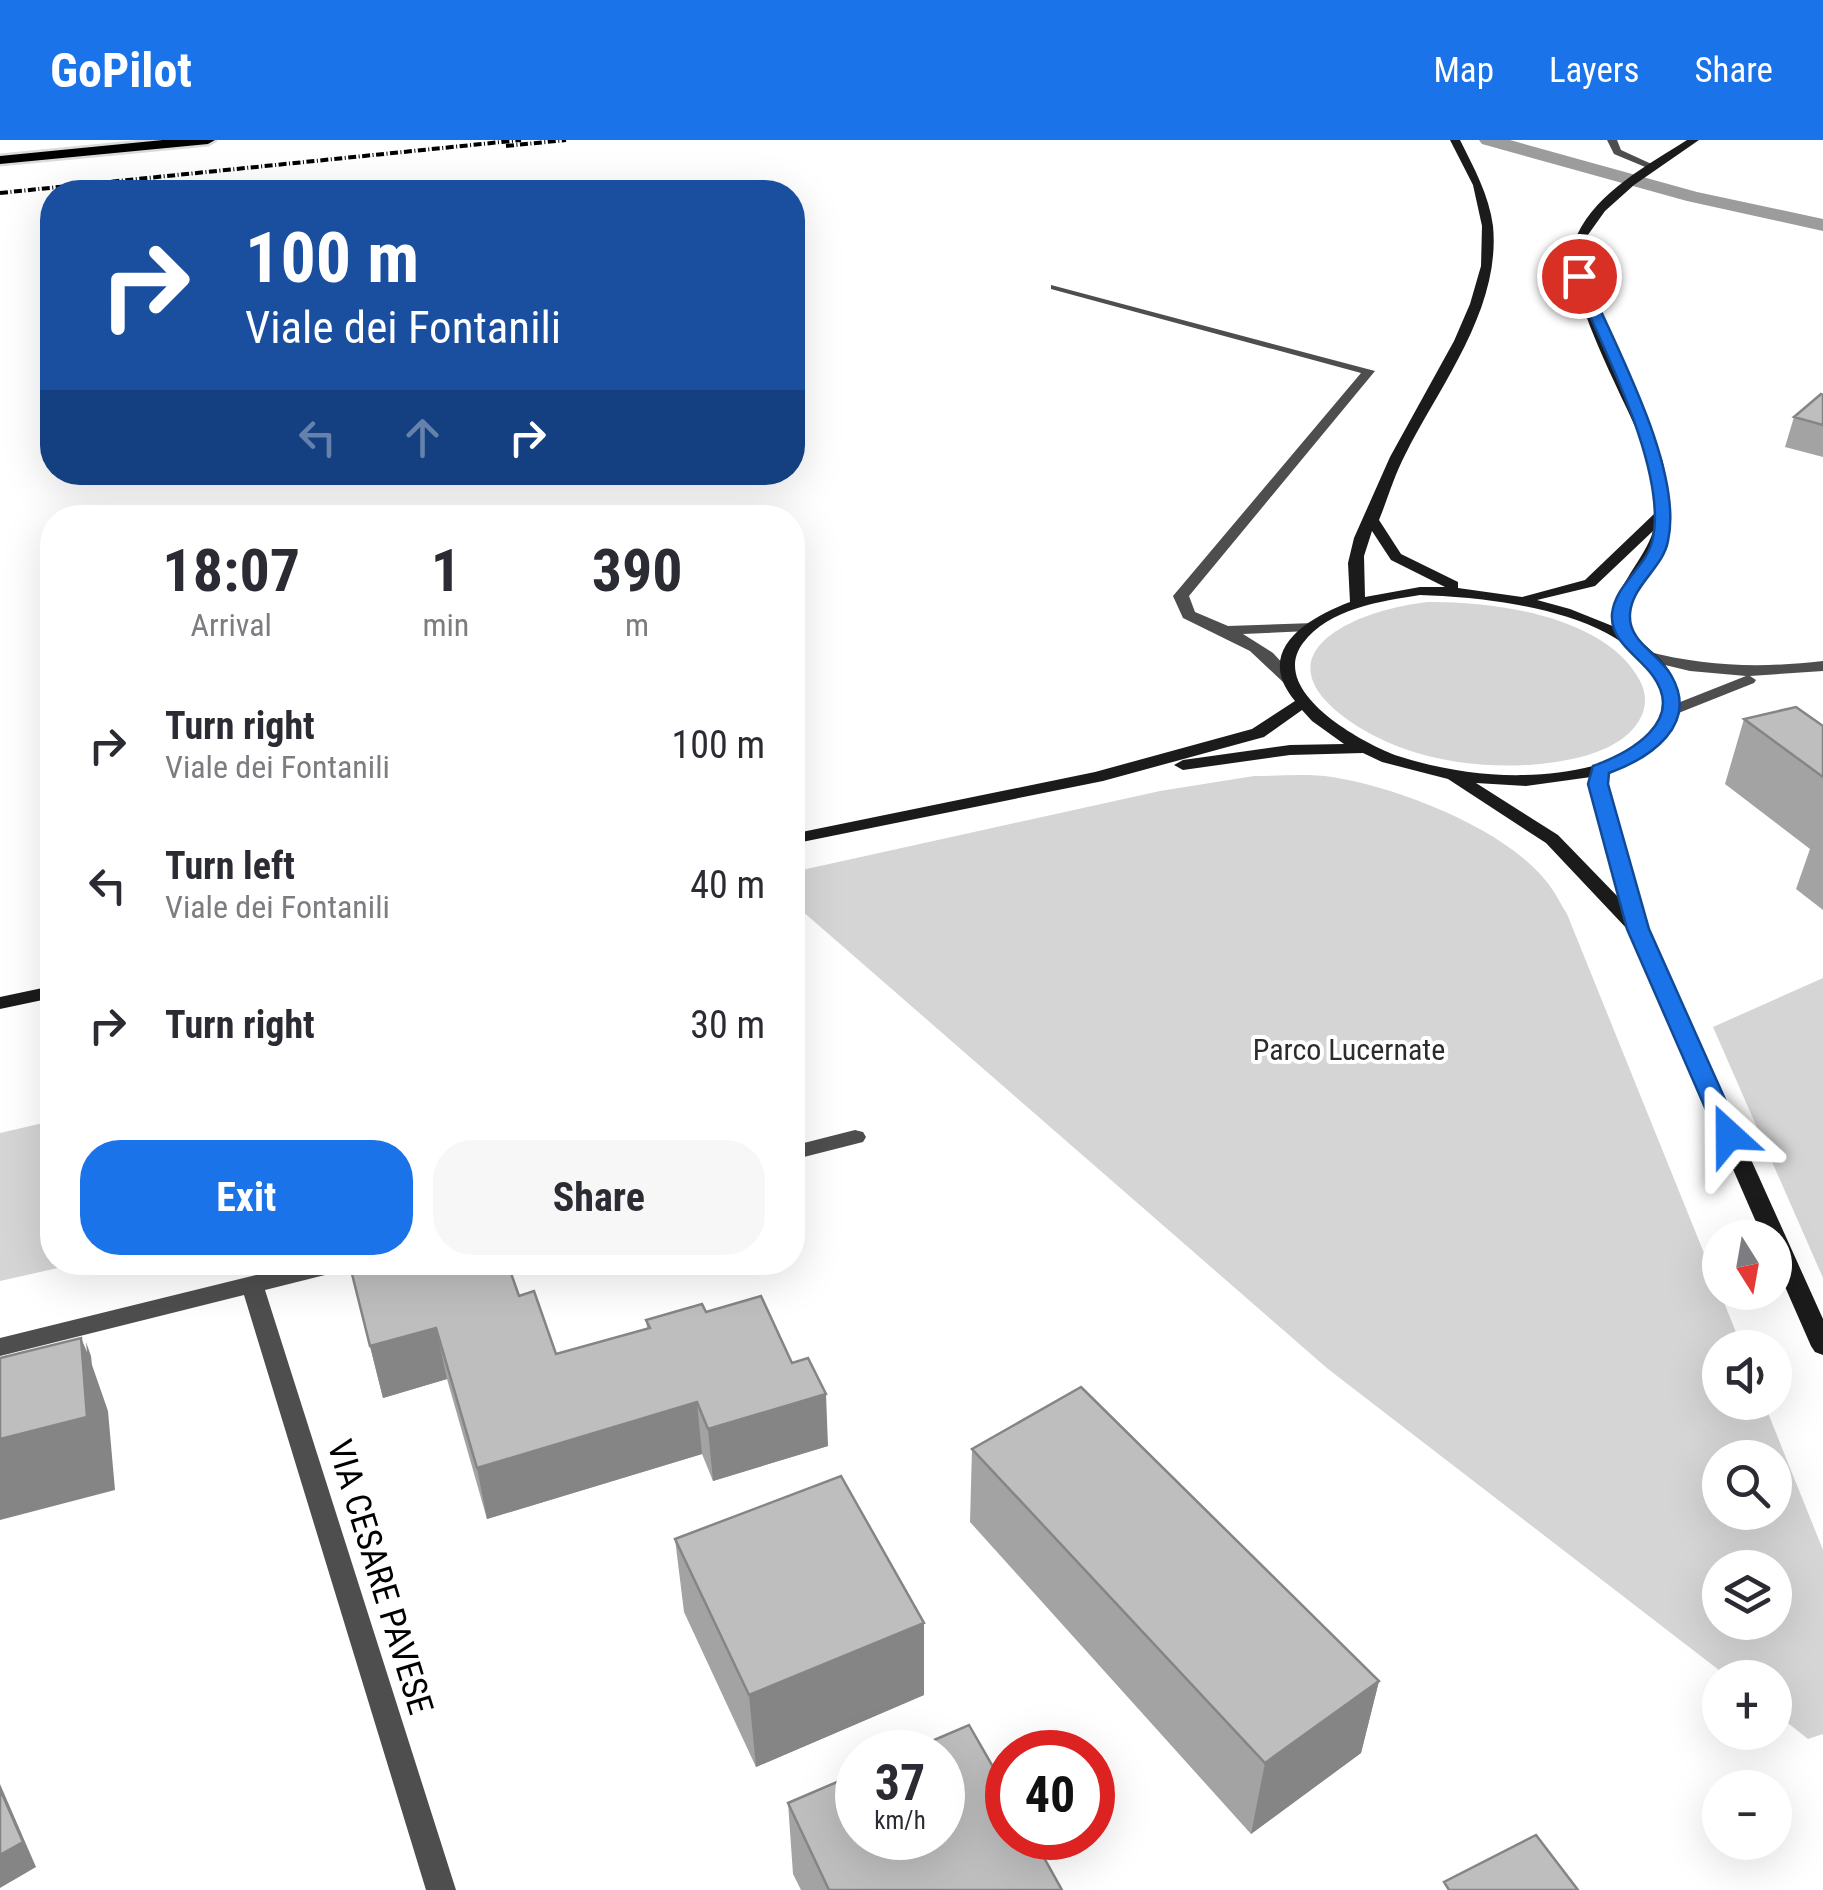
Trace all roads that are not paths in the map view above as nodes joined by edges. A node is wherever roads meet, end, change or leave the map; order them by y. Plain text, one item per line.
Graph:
1 (57, 140) edge
2 (208, 140) edge
3 (1454, 140) edge
4 (1612, 140) edge
5 (1664, 140) edge
6 (1694, 140) edge
7 (0, 146) edge
8 (0, 160) edge
9 (1651, 168) junction
10 (1055, 287) dead end
11 (1662, 514) junction
12 (1372, 520) junction
13 (1472, 592) junction
14 (1522, 600) junction
15 (1357, 602) junction
16 (1308, 626) junction
17 (1230, 630) junction
18 (1630, 643) junction
19 (1646, 656) junction
20 (1823, 666) edge
21 (1779, 671) junction
22 (1290, 680) junction
23 (1302, 702) junction
24 (1671, 711) junction
25 (1368, 749) junction
26 (1600, 770) junction
27 (1446, 773) junction
28 (1097, 776) junction
29 (805, 836) edge
30 (1638, 929) junction
31 (40, 994) edge
32 (0, 1002) edge
33 (855, 1137) dead end
34 (805, 1150) edge
35 (1767, 1220) edge
36 (292, 1275) edge
37 (1792, 1276) edge
38 (252, 1285) junction
39 (1823, 1346) edge
40 (0, 1347) edge
41 (442, 1890) edge

1 - 7 highway
2 - 8 highway
3 - 12 main road
4 - 9 street
5 - 9 main road
6 - 9 main road
9 - 11 main road
10 - 17 street
11 - 14 main road
11 - 18 main road
12 - 13 main road
12 - 15 main road
13 - 14 main road
13 - 15 main road
14 - 18 main road
15 - 16 main road
16 - 17 street
16 - 22 main road
17 - 22 street
18 - 19 main road
19 - 21 street
19 - 24 main road
20 - 21 street
21 - 24 street
22 - 23 main road
23 - 25 main road
23 - 28 main road
24 - 26 main road
25 - 27 main road
25 - 28 main road
26 - 27 main road
26 - 30 main road
27 - 30 main road
28 - 29 main road
30 - 35 main road
31 - 32 main road
33 - 34 street
36 - 38 street
37 - 39 main road
38 - 40 street
38 - 41 street, VIA CESARE PAVESE

